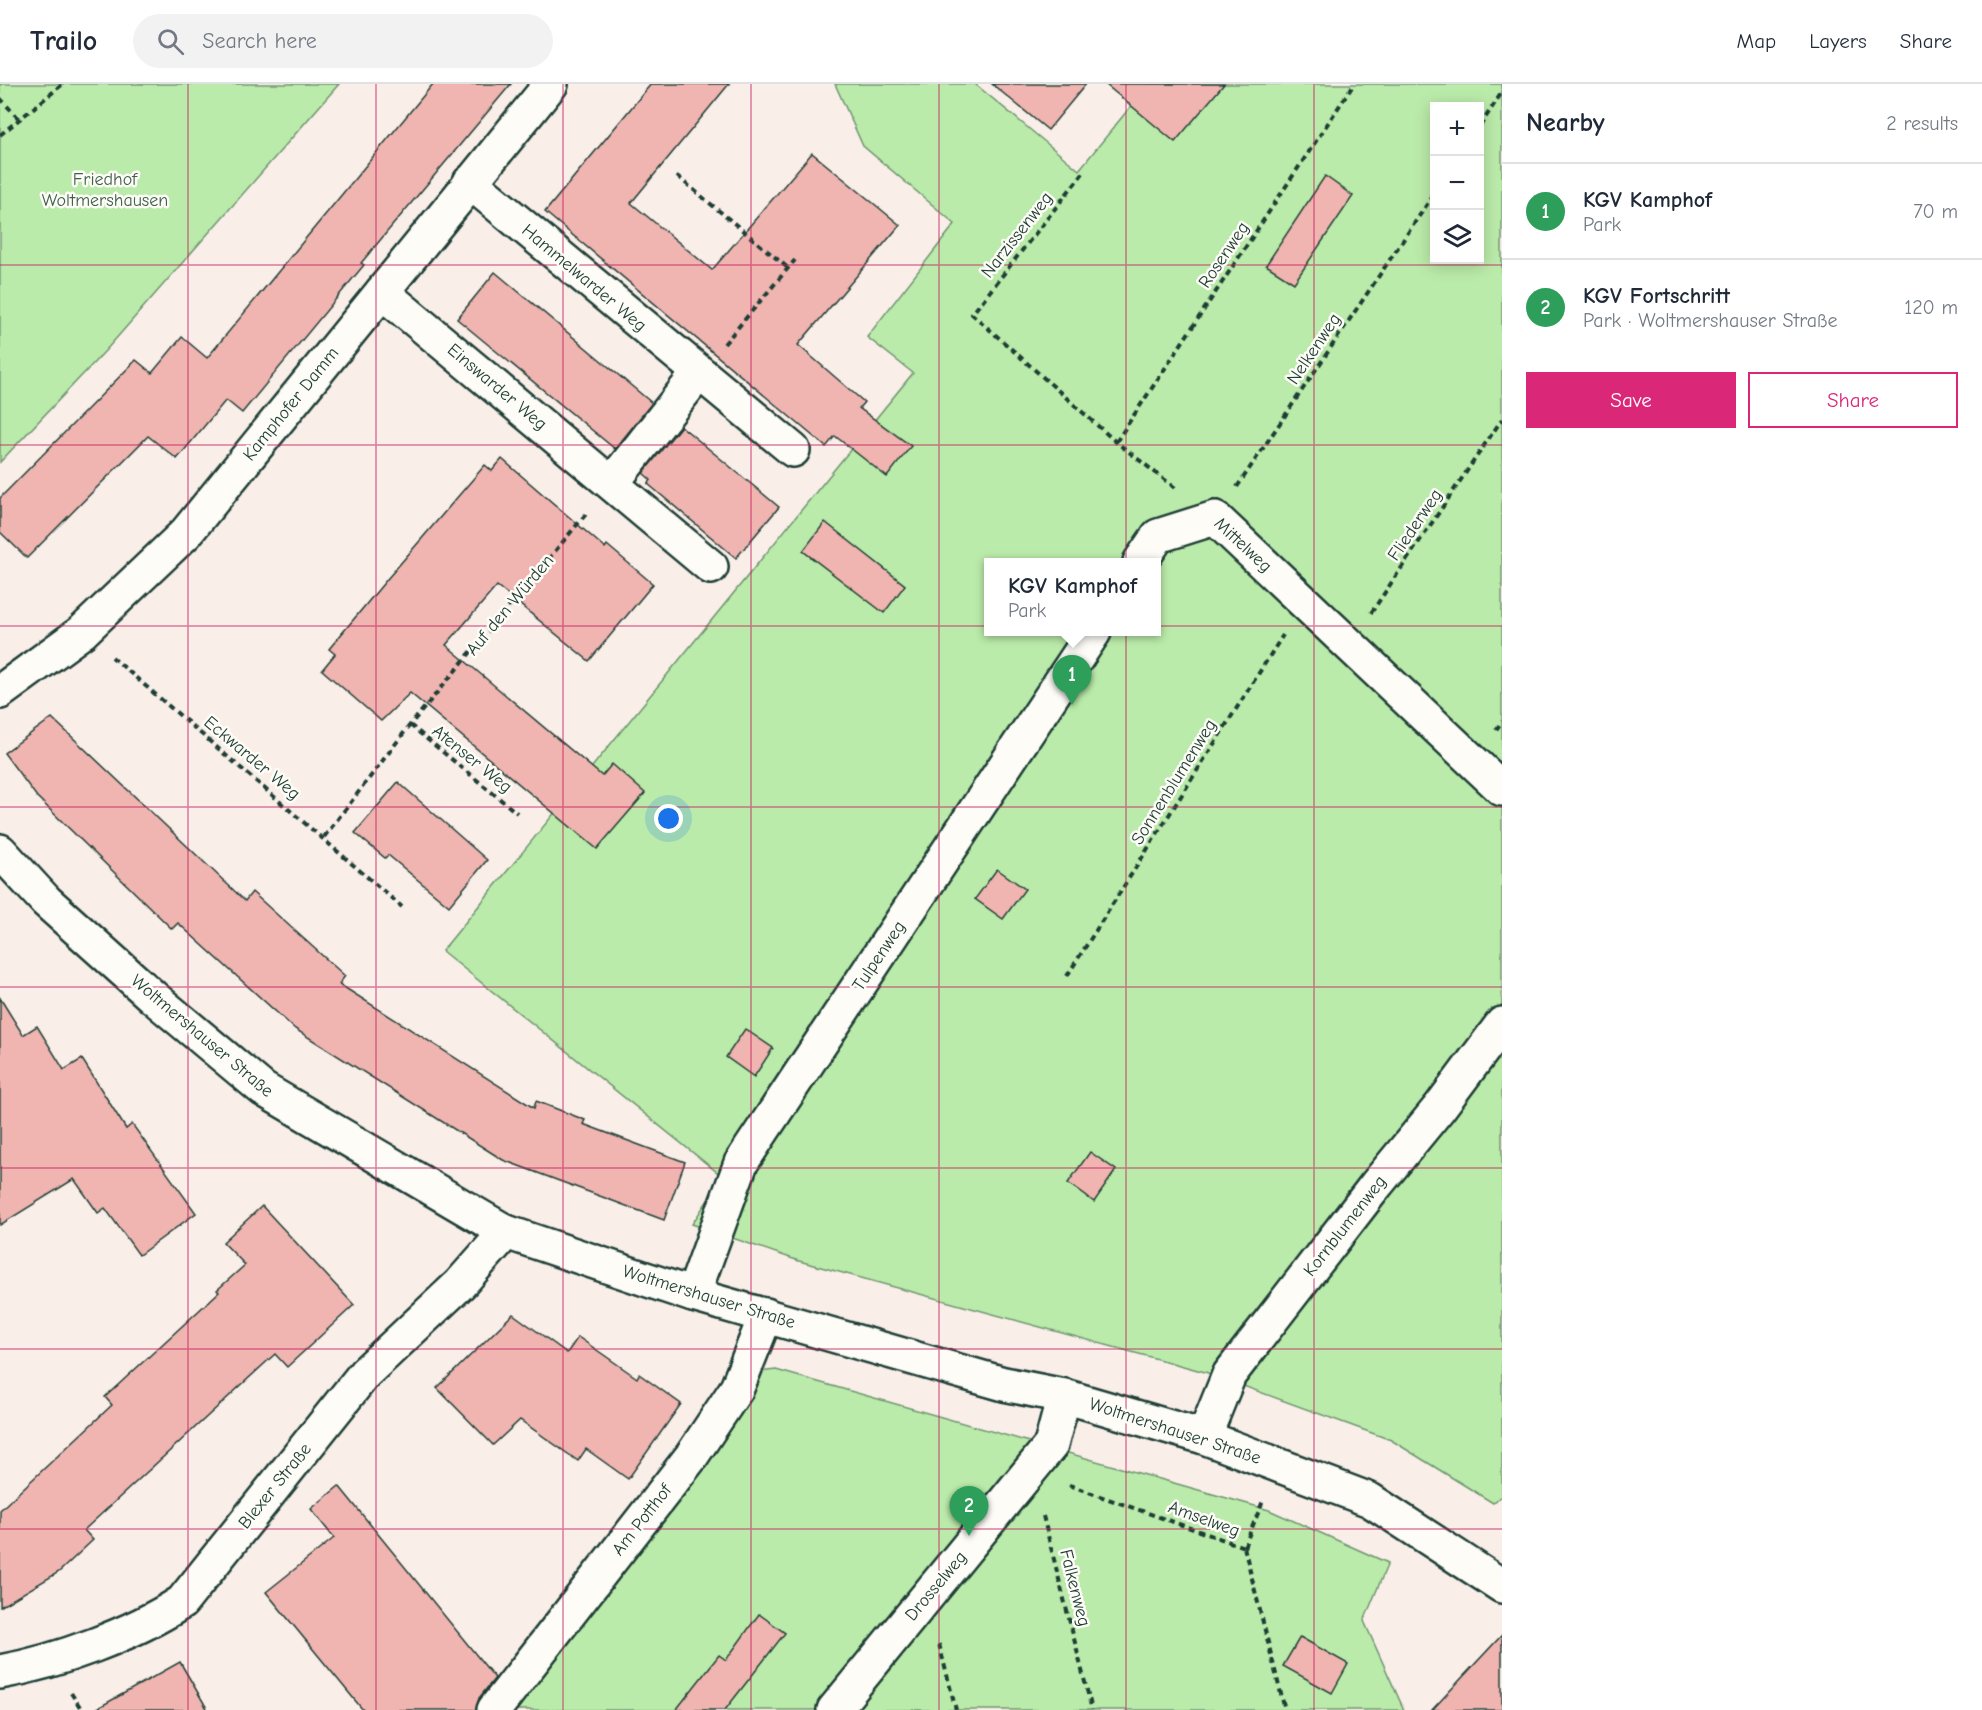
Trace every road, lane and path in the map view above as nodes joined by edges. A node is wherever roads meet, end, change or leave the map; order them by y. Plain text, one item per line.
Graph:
1 (63, 84) edge
2 (551, 84) edge
3 (1354, 84) edge
4 (1502, 92) edge
5 (0, 98) edge
6 (19, 119) junction
7 (1484, 119) edge
8 (0, 135) edge
9 (1083, 173) dead end
10 (677, 176) dead end
11 (470, 182) junction
12 (1430, 200) edge
13 (795, 260) dead end
14 (788, 268) junction
15 (382, 292) junction
16 (972, 314) joint
17 (698, 374) junction
18 (1502, 419) edge
19 (1116, 442) junction
20 (793, 450) dead end
21 (612, 483) junction
22 (1215, 519) junction
23 (1143, 558) edge
24 (711, 567) dead end
25 (1304, 602) junction
26 (82, 632) junction
27 (1091, 636) edge
28 (1350, 645) junction
29 (0, 692) edge
30 (410, 725) junction
31 (1502, 789) edge
32 (518, 813) dead end
33 (324, 837) junction
34 (0, 851) edge
35 (402, 907) dead end
36 (1067, 976) dead end
37 (1502, 1024) edge
38 (506, 1233) junction
39 (693, 1295) junction
40 (766, 1316) junction
41 (1064, 1396) junction
42 (1204, 1437) junction
43 (1278, 1464) junction
44 (1031, 1472) junction
45 (1244, 1547) junction
46 (1502, 1586) edge
47 (927, 1597) junction
48 (0, 1672) edge
49 (494, 1710) edge
50 (834, 1710) edge
51 (956, 1710) edge
52 (1092, 1710) edge
53 (1285, 1710) edge

1 - 6 path
2 - 11 street, Kamphofer Damm
3 - 19 path, Rosenweg
4 - 7 path
5 - 6 path
6 - 8 path
9 - 16 path, Narzissenweg
10 - 14 path
11 - 15 street, Kamphofer Damm
11 - 17 street, Hammelwarder Weg
12 - 22 path, Nelkenweg
13 - 14 path
14 - 17 path
15 - 21 street, Einswarder Weg
15 - 26 street, Kamphofer Damm
16 - 19 path, Mittelweg
17 - 20 street, Hammelwarder Weg
17 - 21 street
18 - 28 path, Fliederweg
19 - 22 path, Mittelweg
21 - 24 street, Einswarder Weg
21 - 30 path, Auf den Würden
22 - 23 street
22 - 25 street, Mittelweg
25 - 28 street, Mittelweg
25 - 36 path, Sonnenblumenweg
26 - 29 street, Kamphofer Damm
26 - 33 path, Eckwarder Weg
27 - 39 street, Tulpenweg
28 - 31 street, Mittelweg
30 - 32 path, Atenser Weg
30 - 33 path, Auf den Würden
33 - 35 path, Eckwarder Weg
34 - 38 street, Woltmershauser Straße
37 - 42 street, Kornblumenweg
38 - 39 street, Woltmershauser Straße
38 - 48 street, Blexer Straße
39 - 40 street, Woltmershauser Straße
40 - 41 street, Woltmershauser Straße
40 - 49 street, Am Potthof
41 - 42 street, Woltmershauser Straße
41 - 44 street, Drosselweg
42 - 43 street, Woltmershauser Straße
43 - 45 path
43 - 46 street, Woltmershauser Straße
44 - 45 path, Amselweg
44 - 47 street, Drosselweg
44 - 52 path, Falkenweg
45 - 53 path, Amselweg
47 - 50 street, Drosselweg
47 - 51 path

